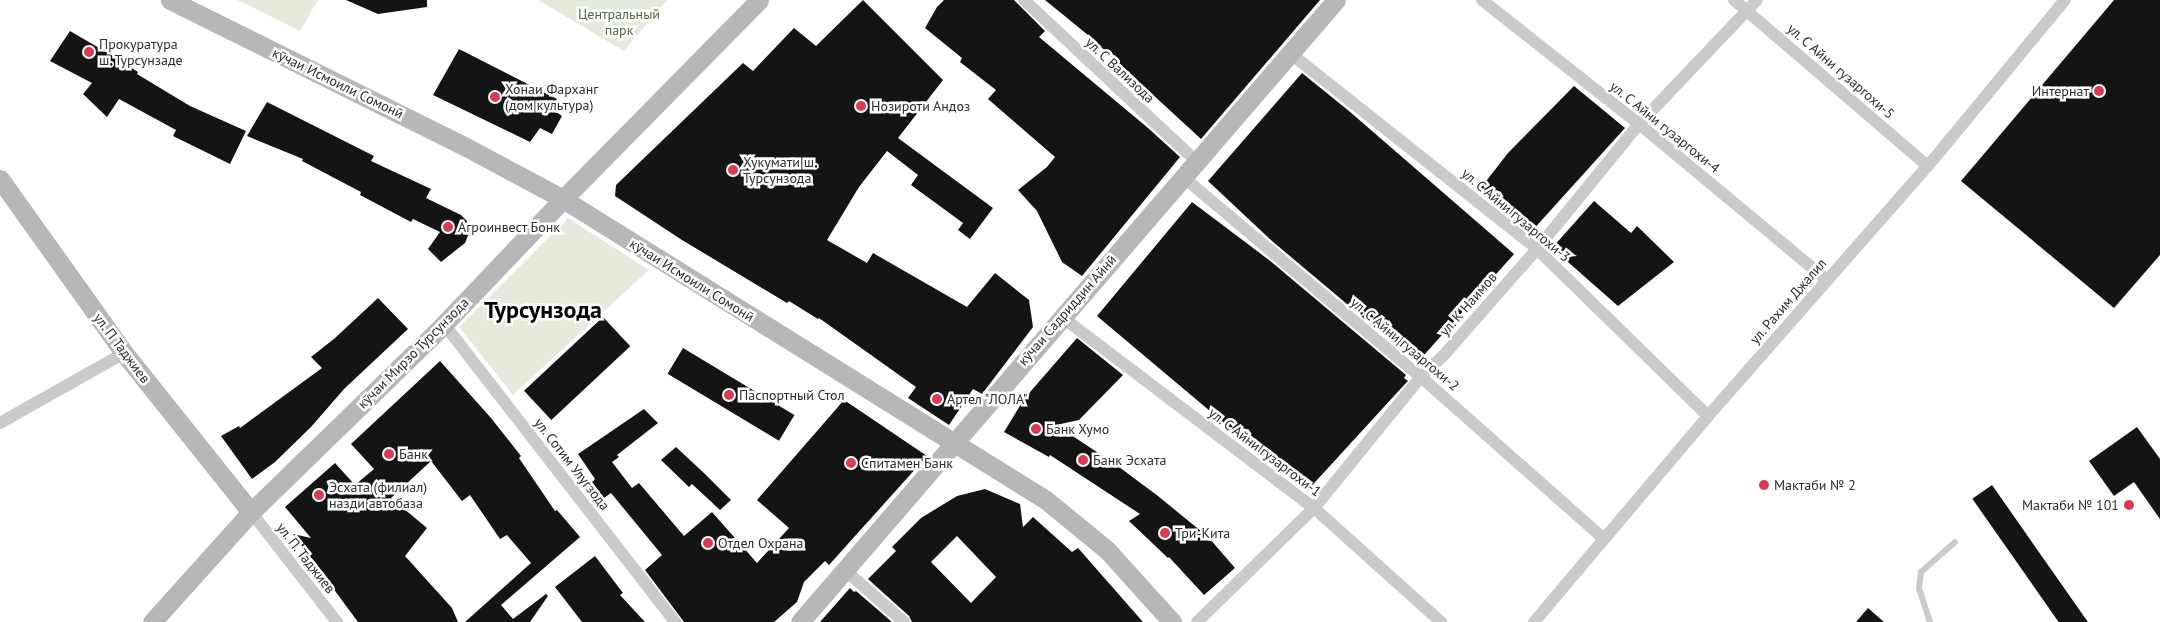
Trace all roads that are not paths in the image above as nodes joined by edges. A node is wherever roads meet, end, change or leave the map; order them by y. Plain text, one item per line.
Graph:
1 (170, 0) edge
2 (759, 0) edge
3 (1024, 0) edge
4 (1336, 0) edge
5 (1482, 0) edge
6 (1734, 0) edge
7 (1757, 0) edge
8 (2064, 0) edge
9 (1747, 11) junction
10 (1290, 53) junction
11 (1639, 124) junction
12 (1196, 161) junction
13 (1928, 166) junction
14 (1182, 176) junction
15 (0, 179) edge
16 (562, 199) junction
17 (1537, 249) junction
18 (1827, 280) junction
19 (1062, 316) junction
20 (444, 324) junction
21 (124, 353) junction
22 (1421, 377) junction
23 (1708, 416) junction
24 (0, 423) edge
25 (953, 442) junction
26 (1314, 508) junction
27 (251, 512) junction
28 (1604, 539) junction
29 (1955, 542) dead end
30 (845, 570) junction
31 (152, 622) edge
32 (337, 622) edge
33 (675, 622) edge
34 (800, 622) edge
35 (904, 622) edge
36 (1172, 622) edge
37 (1197, 622) edge
38 (1441, 622) edge
39 (1534, 622) edge
40 (1930, 622) edge

1 - 16 street, кӯчаи Исмоили Сомонӣ
2 - 16 street, кӯчаи Мирзо Турсунзода
3 - 12 street, ул. С Вализода
4 - 10 street, кӯчаи Садриддин Айнӣ
5 - 11 street, ул. С Айни гузаргохи-4
6 - 9 street, ул. С Айни гузаргохи-5
7 - 9 street, ул. К Наимов
8 - 13 street, ул. Рахим Джалил
9 - 11 street, ул. К Наимов
9 - 13 street, ул. С Айни гузаргохи-5
10 - 12 street, кӯчаи Садриддин Айнӣ
10 - 17 street, ул. С Айни гузаргохи-3
11 - 17 street, ул. К Наимов
11 - 18 street, ул. С Айни гузаргохи-4
12 - 14 street, кӯчаи Садриддин Айнӣ
13 - 18 street, ул. Рахим Джалил
14 - 19 street, кӯчаи Садриддин Айнӣ
14 - 22 street, ул. С Айни гузаргохи-2
15 - 21 street, ул. П Таджиев
16 - 20 street, кӯчаи Мирзо Турсунзода
16 - 25 street, кӯчаи Исмоили Сомонӣ
17 - 22 street, ул. К Наимов
17 - 23 street, ул. С Айни гузаргохи-3
18 - 23 street, ул. Рахим Джалил
19 - 25 street, кӯчаи Садриддин Айнӣ
19 - 26 street, ул. С Айни гузаргохи-1
20 - 27 street, кӯчаи Мирзо Турсунзода
20 - 33 street, ул. Сотим Улугзода
21 - 24 street
21 - 27 street, ул. П Таджиев
22 - 26 street, ул. К Наимов
22 - 28 street, ул. С Айни гузаргохи-2
23 - 28 street, ул. Рахим Джалил
25 - 30 street, кӯчаи Садриддин Айнӣ
25 - 36 street, кӯчаи Исмоили Сомонӣ
26 - 37 street, ул. К Наимов
26 - 38 street, ул. С Айни гузаргохи-1
27 - 31 street, кӯчаи Мирзо Турсунзода
27 - 32 street, ул. П. Таджиев
28 - 39 street, ул. Рахим Джалил
29 - 40 lane
30 - 34 street, кӯчаи Садриддин Айнӣ
30 - 35 street

